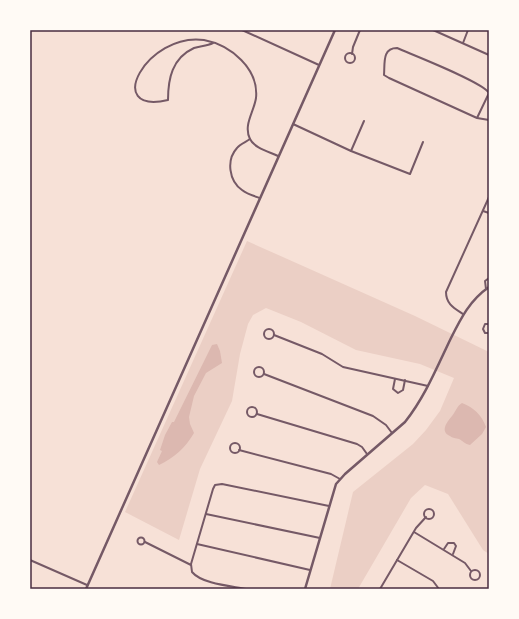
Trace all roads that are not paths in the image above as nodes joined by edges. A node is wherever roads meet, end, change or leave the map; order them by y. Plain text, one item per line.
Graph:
1 (242, 30) edge
2 (334, 30) edge
3 (360, 30) edge
4 (433, 30) edge
5 (468, 30) edge
6 (212, 43) junction
7 (462, 43) junction
8 (352, 54) junction
9 (489, 55) edge
10 (319, 65) junction
11 (477, 118) junction
12 (489, 120) edge
13 (364, 121) dead end
14 (293, 124) junction
15 (250, 139) junction
16 (423, 142) dead end
17 (351, 151) junction
18 (278, 156) junction
19 (489, 197) edge
20 (260, 198) junction
21 (483, 210) junction
22 (489, 213) edge
23 (489, 278) edge
24 (489, 287) edge
25 (486, 289) junction
26 (463, 314) junction
27 (489, 324) edge
28 (489, 333) edge
29 (274, 335) junction
30 (264, 374) junction
31 (394, 378) junction
32 (405, 380) junction
33 (428, 386) junction
34 (257, 414) junction
35 (392, 433) junction
36 (239, 450) junction
37 (367, 454) junction
38 (340, 479) junction
39 (329, 506) junction
40 (206, 514) junction
41 (426, 517) junction
42 (414, 532) junction
43 (320, 538) junction
44 (145, 542) dead end
45 (197, 544) junction
46 (444, 550) junction
47 (453, 554) junction
48 (30, 560) edge
49 (397, 560) junction
50 (191, 565) junction
51 (310, 570) junction
52 (471, 571) junction
53 (88, 585) junction
54 (86, 589) edge
55 (246, 589) edge
56 (305, 589) edge
57 (381, 589) edge
58 (439, 589) edge

1 - 10 street
2 - 10 street
3 - 8 street
4 - 7 street
5 - 7 street
6 - 6 street
6 - 15 street
7 - 9 street
8 - 8 street
10 - 14 street
11 - 11 street
11 - 12 street
13 - 17 street
14 - 17 street
14 - 18 street
15 - 18 street
15 - 20 street
16 - 17 street
18 - 20 street
19 - 21 street
20 - 53 street
21 - 22 street
21 - 26 street
23 - 25 street
24 - 25 street
25 - 26 street
26 - 33 street
27 - 28 street
29 - 29 street
29 - 31 street
30 - 30 street
30 - 35 street
31 - 32 street
31 - 32 street
32 - 33 street
33 - 35 street
34 - 34 street
34 - 37 street
35 - 37 street
36 - 36 street
36 - 38 street
37 - 38 street
38 - 39 street
39 - 40 street
39 - 43 street
40 - 43 street
40 - 45 street
41 - 41 street
41 - 42 street
42 - 46 street
42 - 49 street
43 - 51 street
44 - 50 street
45 - 50 street
45 - 51 street
46 - 47 street
46 - 47 street
47 - 52 street
48 - 53 street
49 - 57 street
49 - 58 street
50 - 55 street
51 - 56 street
52 - 52 street
53 - 54 street

